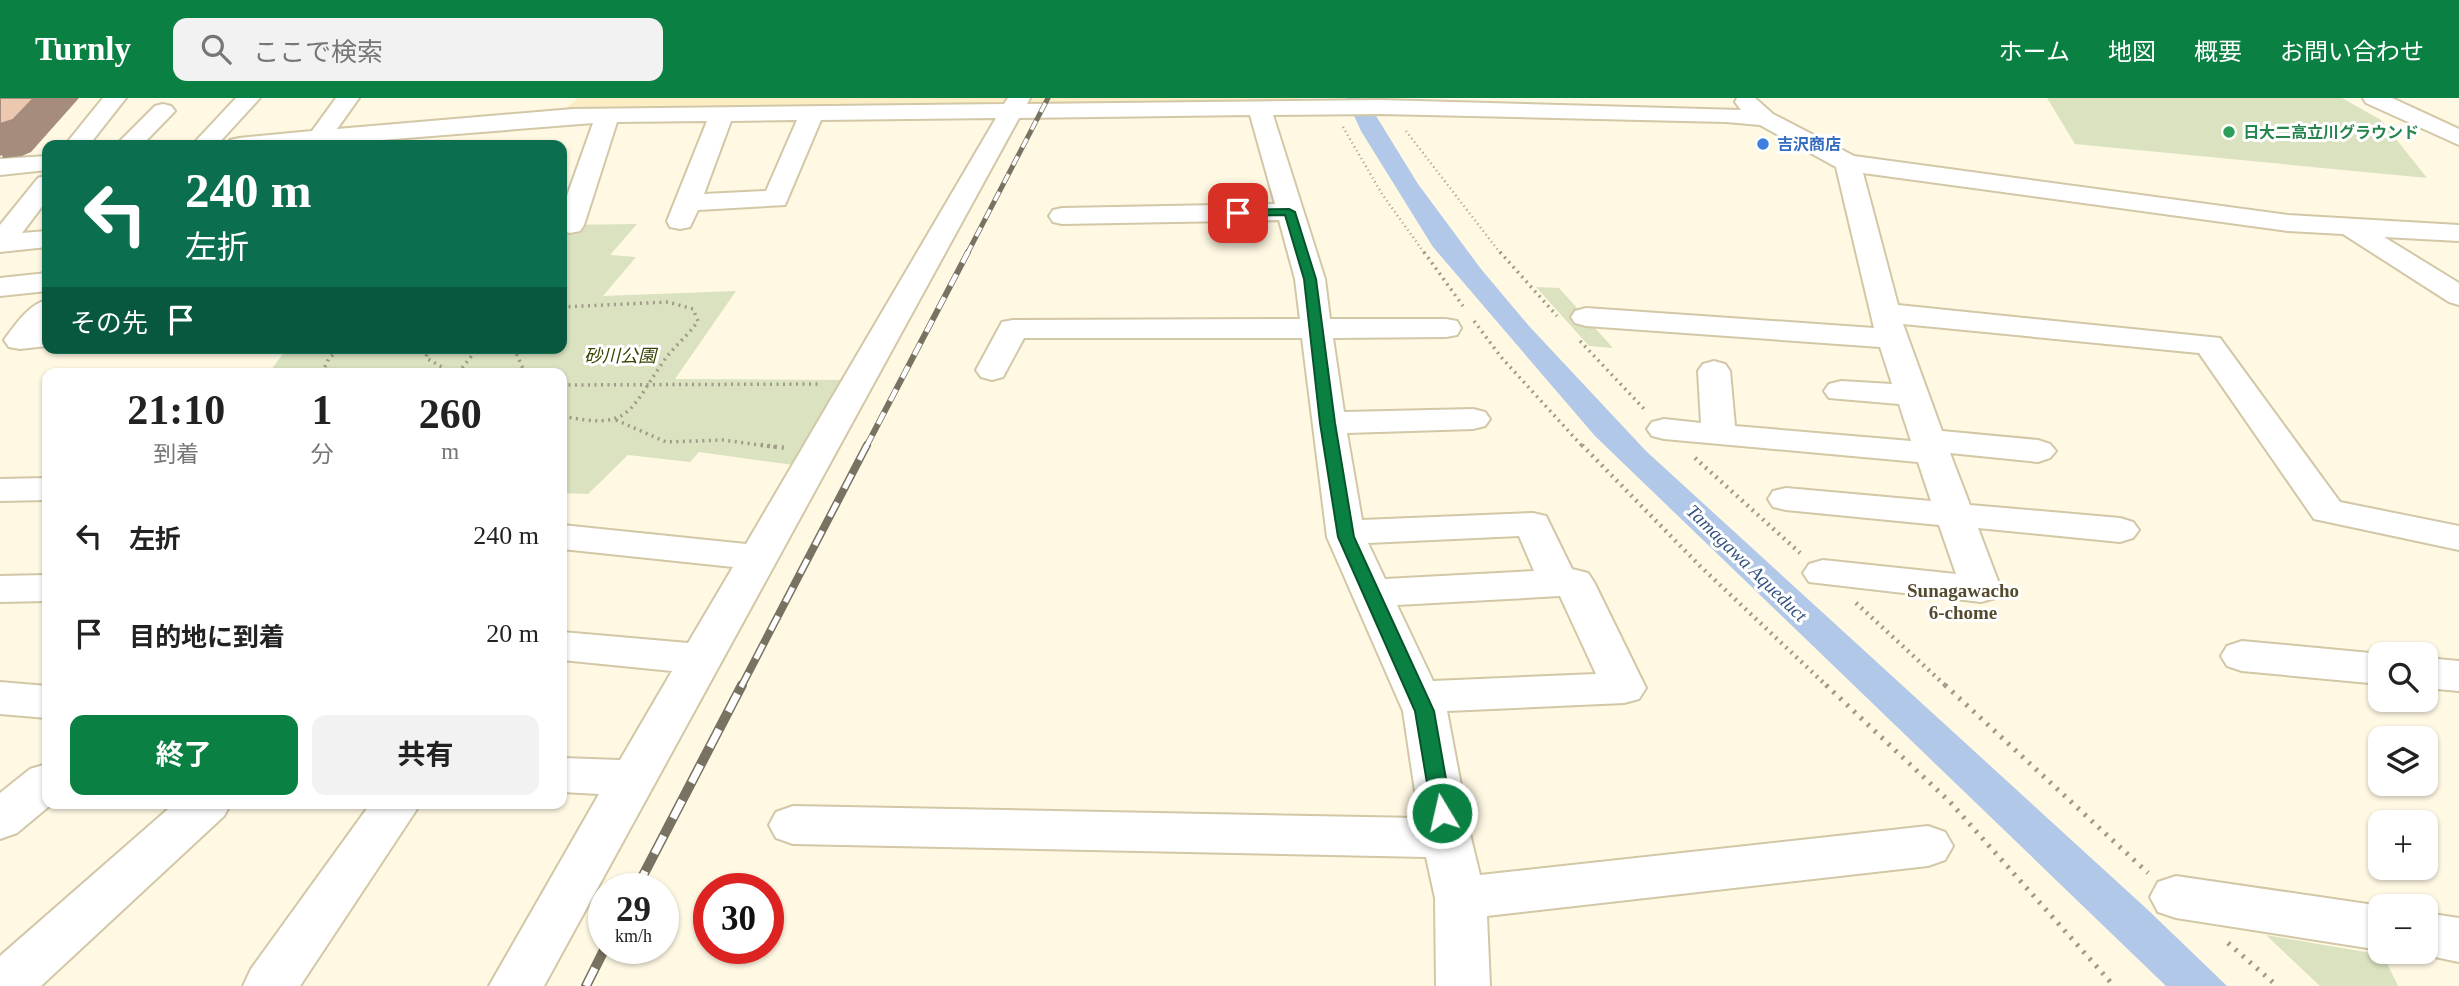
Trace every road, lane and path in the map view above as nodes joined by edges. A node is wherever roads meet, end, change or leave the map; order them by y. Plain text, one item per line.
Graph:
1 (116, 98) edge
2 (249, 98) edge
3 (348, 98) edge
4 (482, 98) edge
5 (568, 98) edge
6 (1742, 98) edge
7 (2381, 102) edge
8 (1303, 103) edge
9 (1425, 103) edge
10 (1015, 105) edge
11 (1552, 105) edge
12 (1385, 107) junction
13 (1259, 108) junction
14 (1339, 108) junction
15 (163, 111) dead end
16 (2459, 112) edge
17 (812, 113) junction
18 (722, 114) junction
19 (607, 116) junction
20 (548, 117) junction
21 (1765, 119) junction
22 (471, 124) junction
23 (2459, 138) edge
24 (81, 140) edge
25 (133, 140) edge
26 (209, 140) edge
27 (303, 140) edge
28 (312, 140) edge
29 (42, 163) edge
30 (1848, 163) junction
31 (0, 167) edge
32 (42, 189) edge
33 (1289, 212) junction
34 (1061, 217) dead end
35 (570, 225) dead end
36 (2351, 228) junction
37 (2459, 233) edge
38 (42, 240) edge
39 (0, 244) edge
40 (42, 282) edge
41 (0, 286) edge
42 (2459, 296) edge
43 (567, 307) edge
44 (42, 315) edge
45 (1576, 326) junction
46 (1889, 326) junction
47 (1317, 328) junction
48 (1446, 328) dead end
49 (42, 338) edge
50 (335, 354) edge
51 (427, 354) edge
52 (473, 354) edge
53 (325, 368) edge
54 (442, 368) edge
55 (462, 368) edge
56 (992, 370) dead end
57 (1714, 371) dead end
58 (858, 383) junction
59 (567, 385) edge
60 (648, 386) junction
61 (1841, 391) dead end
62 (1912, 395) junction
63 (567, 417) edge
64 (1473, 419) dead end
65 (616, 420) junction
66 (1328, 423) junction
67 (1664, 429) junction
68 (1719, 435) junction
69 (1930, 447) junction
70 (821, 450) junction
71 (2038, 451) dead end
72 (42, 489) edge
73 (0, 490) edge
74 (1786, 499) dead end
75 (1955, 515) junction
76 (2120, 530) dead end
77 (1346, 532) junction
78 (567, 538) edge
79 (2459, 538) edge
80 (760, 558) junction
81 (1823, 573) junction
82 (1558, 582) junction
83 (0, 589) edge
84 (42, 589) edge
85 (1371, 593) junction
86 (567, 646) edge
87 (2242, 656) dead end
88 (703, 659) junction
89 (2368, 668) edge
90 (2438, 674) edge
91 (2459, 676) edge
92 (1418, 697) junction
93 (0, 698) edge
94 (42, 702) edge
95 (567, 775) edge
96 (633, 778) junction
97 (42, 786) edge
98 (199, 809) edge
99 (393, 809) edge
100 (0, 820) edge
101 (793, 825) dead end
102 (1446, 838) junction
103 (1928, 846) dead end
104 (2129, 856) dead end
105 (2176, 897) dead end
106 (1461, 898) junction
107 (2368, 926) edge
108 (2438, 937) edge
109 (2459, 940) edge
110 (4, 986) edge
111 (270, 986) edge
112 (516, 986) edge
113 (1463, 986) edge
114 (2114, 986) edge

1 - 24 street
2 - 26 street
3 - 27 street
4 - 22 street
5 - 20 street
6 - 21 street
7 - 16 street
7 - 23 street
8 - 13 street
8 - 14 street
9 - 11 street
9 - 12 street
10 - 13 street
10 - 17 street
10 - 58 street
11 - 21 street
12 - 14 street
12 - 45 path
13 - 33 street
14 - 114 path
15 - 25 street
17 - 18 street
17 - 18 street
18 - 19 street
19 - 20 street
19 - 35 street
20 - 22 street
21 - 30 street
22 - 28 street
29 - 31 street
30 - 36 street
30 - 46 street
32 - 39 street
33 - 34 street
33 - 47 street
36 - 37 street
36 - 42 street
38 - 39 street
40 - 41 street
43 - 60 path
44 - 49 street
45 - 46 street
45 - 67 path
46 - 62 street
46 - 79 street
47 - 48 street
47 - 56 street
47 - 66 street
50 - 53 path
51 - 54 path
52 - 55 path
57 - 68 street
58 - 60 path
58 - 70 street
59 - 60 path
60 - 65 path
61 - 62 street
62 - 69 street
63 - 65 path
64 - 66 street
65 - 70 path
66 - 77 street
67 - 68 street
67 - 81 path
68 - 69 street
69 - 71 street
69 - 75 street
70 - 80 street
72 - 73 street
74 - 75 street
75 - 76 street
75 - 81 street
77 - 82 street
77 - 85 street
78 - 80 street
80 - 88 street
81 - 104 path
82 - 85 street
82 - 92 street
83 - 84 street
85 - 92 street
86 - 88 street
87 - 89 street
88 - 96 street
90 - 91 street
92 - 102 street
93 - 94 street
95 - 96 street
96 - 112 street
97 - 100 street
98 - 110 street
99 - 111 street
101 - 102 street
102 - 106 street
103 - 106 street
105 - 107 street
106 - 113 street
108 - 109 street

